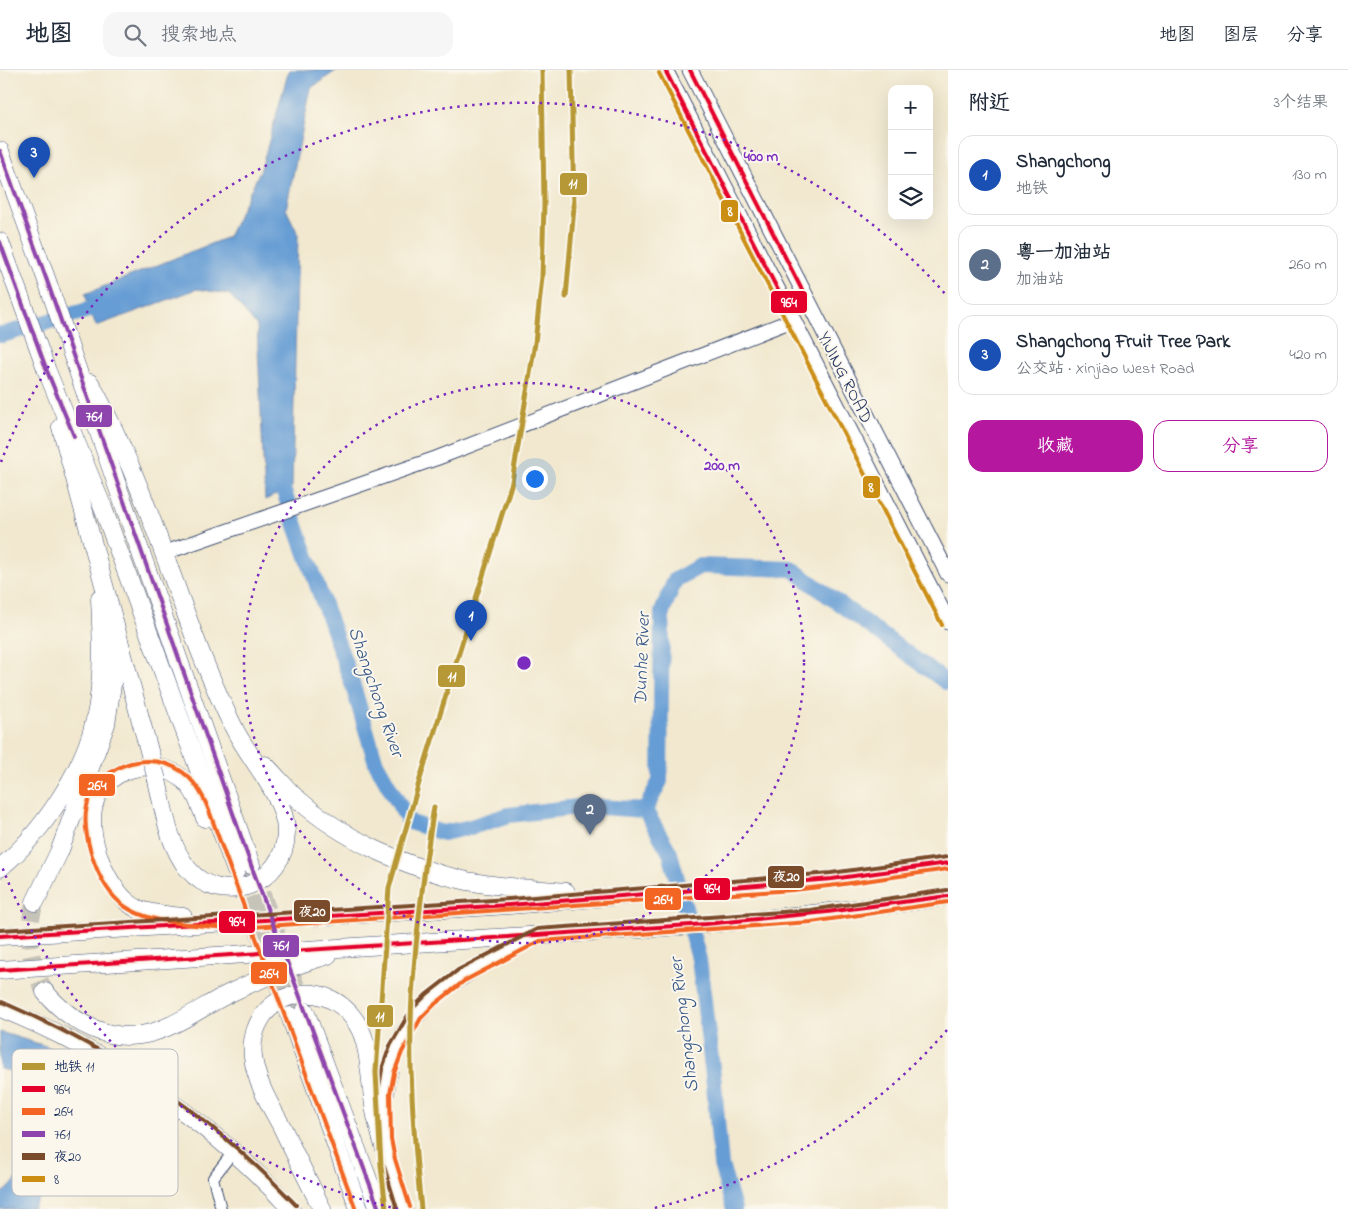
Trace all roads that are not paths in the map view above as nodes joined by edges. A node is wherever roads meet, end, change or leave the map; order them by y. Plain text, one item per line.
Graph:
1 (665, 70) edge
2 (690, 70) edge
3 (0, 150) edge
4 (0, 242) edge
5 (804, 294) junction
6 (785, 304) junction
7 (793, 320) junction
8 (72, 355) junction
9 (47, 370) junction
10 (93, 546) junction
11 (164, 553) junction
12 (948, 574) edge
13 (948, 622) edge
14 (224, 705) junction
15 (948, 863) edge
16 (0, 868) edge
17 (237, 870) junction
18 (610, 896) junction
19 (948, 896) edge
20 (35, 902) tunnel mouth
21 (221, 922) junction
22 (538, 935) junction
23 (0, 936) edge
24 (359, 946) junction
25 (0, 970) edge
26 (45, 992) tunnel mouth
27 (0, 1008) edge
28 (291, 1016) junction
29 (86, 1049) edge
30 (178, 1109) edge
31 (233, 1152) junction
32 (396, 1185) junction
33 (221, 1209) edge
34 (291, 1209) edge
35 (322, 1209) edge
36 (349, 1209) edge
37 (359, 1209) edge
38 (378, 1209) edge
39 (404, 1209) edge

1 - 6 main road, YIJING ROAD
2 - 5 main road, YIJING ROAD
3 - 8 highway
4 - 9 highway
5 - 6 street
5 - 12 main road, YIJING ROAD
6 - 7 main road, YIJING ROAD
7 - 11 street
7 - 13 main road, YIJING ROAD
8 - 11 highway
8 - 17 highway
9 - 10 highway
9 - 17 highway
10 - 14 highway, bridge
10 - 16 highway
10 - 20 highway
11 - 14 highway
14 - 18 highway
15 - 18 highway
17 - 21 highway
18 - 21 highway
19 - 22 highway
21 - 23 highway
22 - 24 highway
22 - 32 highway
24 - 25 highway
24 - 26 highway
27 - 29 highway
28 - 36 highway
28 - 37 highway
28 - 38 highway
30 - 31 highway
31 - 33 street
31 - 34 highway
32 - 35 highway
32 - 39 highway

